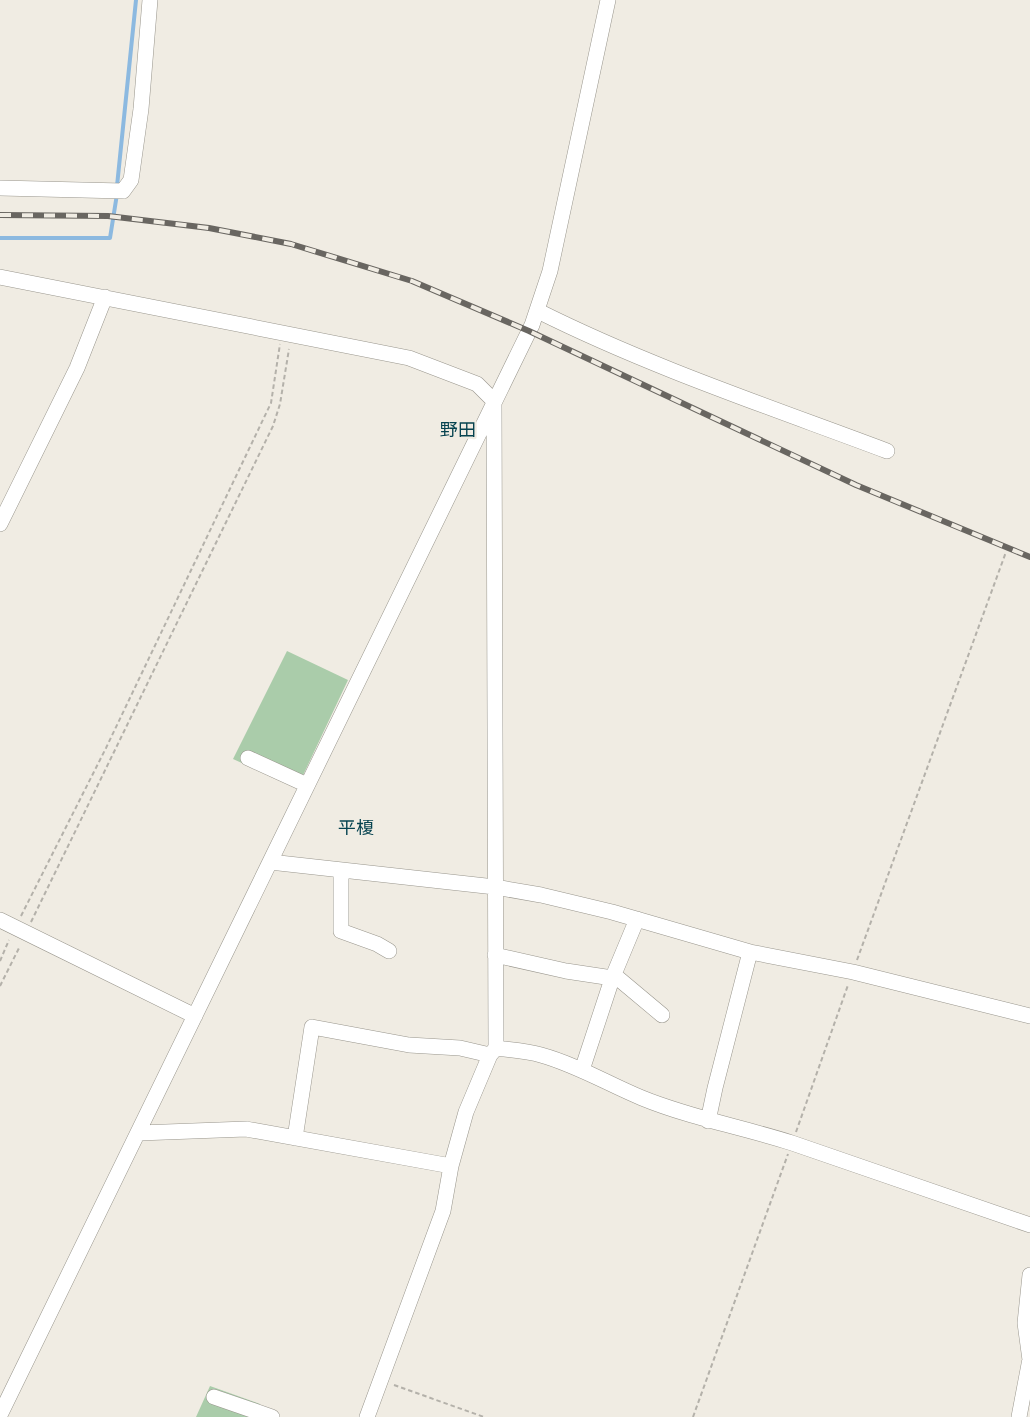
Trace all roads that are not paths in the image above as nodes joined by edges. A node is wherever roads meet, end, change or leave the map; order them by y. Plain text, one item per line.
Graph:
1 (150, 0) edge
2 (608, 0) edge
3 (0, 188) edge
4 (0, 276) edge
5 (105, 297) junction
6 (538, 311) junction
7 (494, 400) junction
8 (887, 451) dead end
9 (0, 524) edge
10 (248, 758) dead end
11 (307, 785) junction
12 (270, 862) junction
13 (341, 870) junction
14 (495, 887) junction
15 (0, 920) edge
16 (637, 920) junction
17 (389, 951) dead end
18 (750, 952) junction
19 (495, 955) junction
20 (612, 979) junction
21 (662, 1015) dead end
22 (195, 1016) junction
23 (1030, 1016) edge
24 (493, 1051) junction
25 (582, 1070) junction
26 (708, 1121) junction
27 (139, 1132) junction
28 (295, 1138) junction
29 (451, 1166) junction
30 (1030, 1225) edge
31 (1030, 1275) edge
32 (1030, 1360) edge
33 (214, 1397) dead end
34 (0, 1415) edge
35 (272, 1417) edge
36 (367, 1417) edge
37 (1019, 1417) edge

1 - 3 street
2 - 6 street
4 - 5 street
5 - 7 street
5 - 9 street
6 - 7 street
6 - 8 street
7 - 11 street
7 - 14 street
10 - 11 street
11 - 12 street
12 - 13 street
12 - 22 street
13 - 14 street
13 - 17 street
14 - 16 street
14 - 19 street
15 - 22 street
16 - 18 street
16 - 20 street
18 - 23 street
18 - 26 street
19 - 20 street
19 - 24 street
20 - 21 street
20 - 25 street
22 - 27 street
24 - 25 street
24 - 28 street
24 - 29 street
25 - 26 street
26 - 30 street
27 - 28 street
27 - 34 street
28 - 29 street
29 - 36 street
31 - 32 street
32 - 37 street
33 - 35 street

